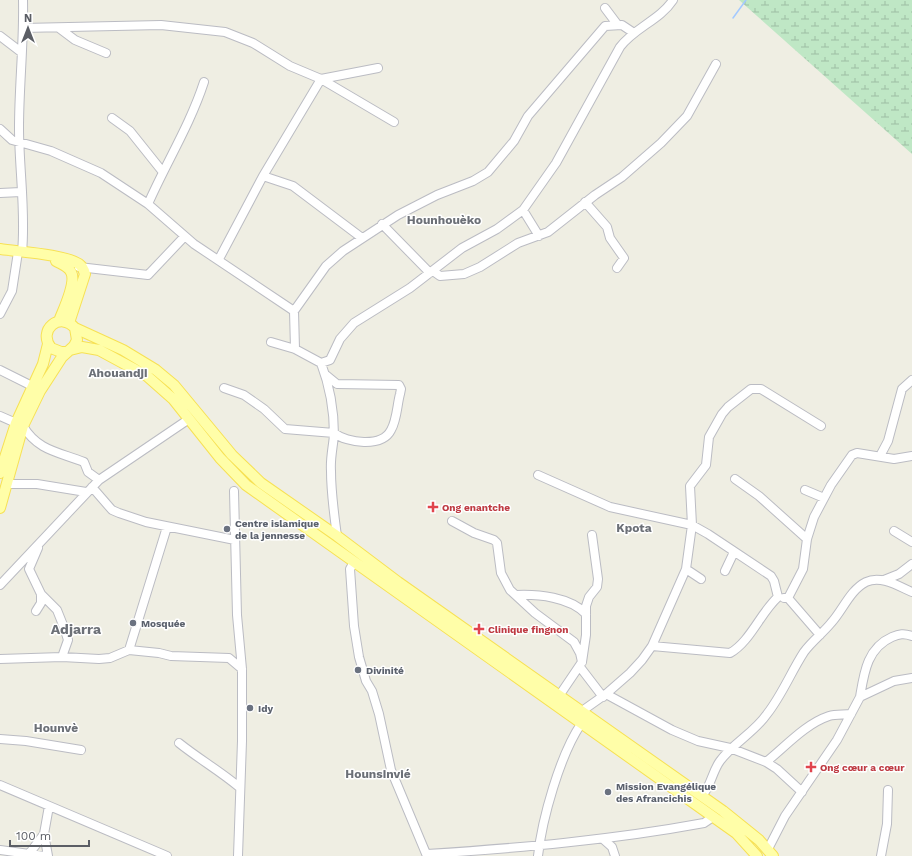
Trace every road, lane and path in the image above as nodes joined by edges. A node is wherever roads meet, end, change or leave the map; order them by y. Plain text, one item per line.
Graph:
1 (23, 0) edge
2 (673, 0) edge
3 (605, 8) dead end
4 (617, 24) junction
5 (23, 28) junction
6 (59, 28) junction
7 (634, 33) junction
8 (0, 36) edge
9 (21, 52) junction
10 (106, 53) dead end
11 (716, 64) dead end
12 (378, 68) dead end
13 (321, 79) junction
14 (204, 82) dead end
15 (112, 118) dead end
16 (394, 122) dead end
17 (0, 129) edge
18 (19, 143) junction
19 (162, 171) junction
20 (262, 176) junction
21 (21, 192) junction
22 (0, 193) edge
23 (585, 202) junction
24 (148, 204) junction
25 (523, 210) junction
26 (382, 224) junction
27 (539, 236) junction
28 (184, 237) junction
29 (362, 238) junction
30 (0, 249) edge
31 (20, 252) junction
32 (47, 256) junction
33 (219, 259) junction
34 (81, 266) junction
35 (617, 268) dead end
36 (69, 270) junction
37 (432, 272) junction
38 (294, 311) junction
39 (0, 314) edge
40 (68, 324) junction
41 (271, 342) dead end
42 (48, 344) junction
43 (295, 349) junction
44 (68, 351) junction
45 (321, 363) junction
46 (0, 370) edge
47 (326, 375) junction
48 (912, 380) edge
49 (32, 386) junction
50 (224, 388) dead end
51 (0, 416) edge
52 (189, 419) junction
53 (20, 424) junction
54 (821, 426) dead end
55 (334, 433) junction
56 (880, 456) junction
57 (912, 456) edge
58 (0, 473) edge
59 (538, 475) dead end
60 (735, 479) dead end
61 (99, 480) junction
62 (7, 484) junction
63 (89, 489) junction
64 (234, 490) dead end
65 (805, 490) dead end
66 (824, 498) junction
67 (0, 508) edge
68 (452, 521) dead end
69 (692, 525) junction
70 (167, 527) junction
71 (894, 531) dead end
72 (592, 535) dead end
73 (337, 536) junction
74 (807, 539) junction
75 (235, 540) junction
76 (912, 542) edge
77 (40, 544) junction
78 (734, 552) junction
79 (354, 562) junction
80 (912, 564) edge
81 (686, 569) junction
82 (725, 571) dead end
83 (701, 579) dead end
84 (884, 580) junction
85 (0, 585) edge
86 (912, 592) edge
87 (42, 594) junction
88 (516, 595) junction
89 (778, 597) junction
90 (788, 598) junction
91 (36, 611) dead end
92 (586, 614) junction
93 (820, 635) junction
94 (912, 636) edge
95 (241, 646) junction
96 (652, 646) junction
97 (129, 650) junction
98 (62, 657) junction
99 (229, 658) junction
100 (0, 659) edge
101 (581, 665) junction
102 (242, 668) junction
103 (912, 678) edge
104 (605, 695) junction
105 (559, 696) junction
106 (860, 697) junction
107 (582, 711) junction
108 (851, 714) junction
109 (581, 724) junction
110 (0, 739) edge
111 (180, 743) dead end
112 (730, 748) junction
113 (81, 750) dead end
114 (766, 762) junction
115 (0, 785) edge
116 (240, 787) junction
117 (888, 790) dead end
118 (802, 792) junction
119 (702, 796) junction
120 (49, 806) junction
121 (713, 817) junction
122 (44, 834) junction
123 (603, 839) junction
124 (539, 847) junction
125 (0, 850) edge
126 (770, 853) edge
127 (29, 854) junction
128 (427, 855) edge
129 (44, 856) edge
130 (48, 856) edge
131 (167, 856) edge
132 (238, 856) edge
133 (538, 856) edge
134 (615, 856) edge
135 (757, 856) edge
136 (881, 856) edge

1 - 5 street
2 - 7 street
3 - 4 street
4 - 7 street
4 - 26 street
5 - 6 street
5 - 9 street
6 - 10 street
6 - 13 street
7 - 25 street
8 - 9 street
9 - 18 street
11 - 23 street
12 - 13 street
13 - 16 street
13 - 20 street
14 - 19 street
15 - 19 street
17 - 18 street
18 - 21 street
18 - 24 street
19 - 24 street
20 - 29 street
20 - 33 street
21 - 22 street
21 - 31 street
23 - 27 street
23 - 35 street
24 - 28 street
25 - 27 street
25 - 37 street
26 - 29 street
26 - 37 street
27 - 37 street
28 - 33 street
28 - 34 street
29 - 38 street
30 - 31 main road
31 - 32 main road
31 - 39 street
32 - 34 main road
32 - 36 main road
33 - 38 street
34 - 36 street
34 - 40 main road
36 - 40 main road
37 - 45 street
38 - 43 street
40 - 42 main road
40 - 44 main road
40 - 73 main road
41 - 43 street
42 - 44 main road
42 - 49 main road
43 - 45 street
44 - 52 main road
44 - 53 main road
45 - 47 street
46 - 49 street
47 - 55 street
47 - 55 street
48 - 56 street
49 - 53 main road
50 - 55 street
51 - 53 street
52 - 61 street
52 - 79 main road
53 - 58 main road
53 - 61 street
53 - 62 main road
54 - 69 street
55 - 73 street
56 - 57 street
56 - 66 street
59 - 69 street
60 - 74 street
61 - 63 street
62 - 63 street
62 - 67 main road
63 - 70 street
63 - 77 street
64 - 75 street
65 - 66 street
66 - 74 street
68 - 88 street
69 - 78 street
69 - 81 street
70 - 75 street
70 - 97 street
71 - 76 street
72 - 92 street
73 - 105 main road
74 - 90 street
75 - 95 street
77 - 85 street
77 - 87 street
78 - 82 street
78 - 89 street
79 - 109 main road
79 - 128 street
80 - 84 street
81 - 83 street
81 - 96 street
84 - 86 street
84 - 93 street
87 - 91 street
87 - 98 street
88 - 92 street
88 - 101 street
89 - 90 street
89 - 96 street
90 - 93 street
92 - 101 street
93 - 112 street
94 - 106 street
95 - 99 street
95 - 102 street
96 - 104 street
97 - 98 street
97 - 99 street
98 - 100 street
99 - 102 street
101 - 104 street
101 - 105 street
102 - 116 street
103 - 106 street
104 - 107 street
104 - 112 street
105 - 107 main road
106 - 108 street
107 - 119 main road
108 - 114 street
108 - 118 street
109 - 121 main road
109 - 124 street
110 - 113 street
111 - 116 street
112 - 114 street
112 - 119 street
114 - 118 street
115 - 120 street
116 - 132 street
117 - 136 street
118 - 126 street
119 - 126 main road
120 - 122 street
120 - 131 street
121 - 123 street
121 - 135 main road
122 - 127 street
122 - 130 street
123 - 124 street
123 - 134 street
124 - 128 street
124 - 133 street
125 - 127 street
127 - 129 street

